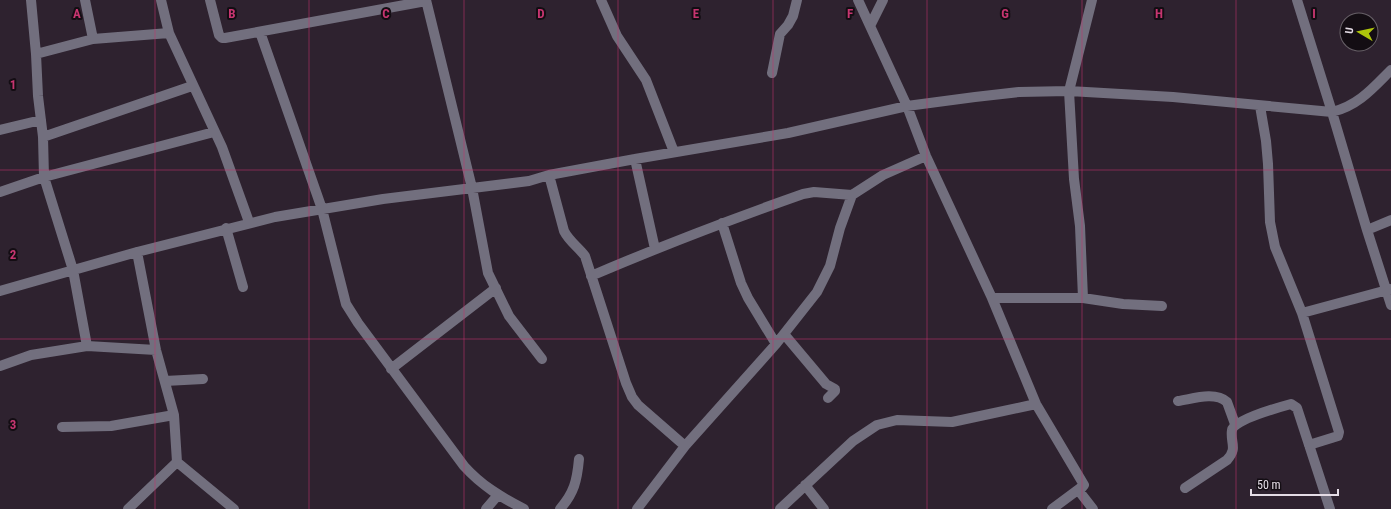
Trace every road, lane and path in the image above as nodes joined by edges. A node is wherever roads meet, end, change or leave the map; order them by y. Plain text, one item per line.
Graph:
1 (31, 0) edge
2 (85, 0) edge
3 (161, 0) edge
4 (210, 0) edge
5 (600, 0) edge
6 (797, 0) edge
7 (858, 0) edge
8 (883, 0) edge
9 (1092, 0) edge
10 (1297, 0) edge
11 (426, 1) edge
12 (870, 26) junction
13 (260, 32) junction
14 (169, 33) junction
15 (93, 40) junction
16 (36, 54) junction
17 (1391, 70) edge
18 (772, 73) dead end
19 (192, 86) junction
20 (1069, 91) junction
21 (907, 106) junction
22 (1260, 106) junction
23 (1332, 112) junction
24 (41, 120) junction
25 (0, 130) edge
26 (214, 132) junction
27 (43, 137) junction
28 (674, 152) junction
29 (926, 156) junction
30 (635, 158) junction
31 (549, 175) junction
32 (44, 177) junction
33 (472, 188) junction
34 (0, 192) edge
35 (852, 195) junction
36 (322, 209) junction
37 (1391, 220) edge
38 (249, 222) junction
39 (722, 223) junction
40 (226, 228) junction
41 (1366, 230) junction
42 (655, 249) junction
43 (137, 252) junction
44 (73, 270) junction
45 (591, 276) junction
46 (243, 287) dead end
47 (496, 288) junction
48 (1389, 290) edge
49 (0, 291) edge
50 (992, 298) junction
51 (1083, 298) junction
52 (1162, 306) dead end
53 (1391, 306) edge
54 (1302, 313) junction
55 (784, 334) junction
56 (776, 344) junction
57 (87, 346) junction
58 (156, 350) junction
59 (542, 359) dead end
60 (0, 366) edge
61 (391, 369) junction
62 (202, 379) dead end
63 (165, 381) junction
64 (828, 398) dead end
65 (1178, 401) dead end
66 (1036, 404) junction
67 (174, 415) junction
68 (1235, 424) junction
69 (62, 427) dead end
70 (1309, 445) junction
71 (685, 446) junction
72 (579, 460) dead end
73 (178, 462) junction
74 (805, 485) junction
75 (1084, 485) junction
76 (1185, 488) dead end
77 (498, 495) junction
78 (128, 509) edge
79 (234, 509) edge
80 (486, 509) edge
81 (524, 509) edge
82 (560, 509) edge
83 (637, 509) edge
84 (780, 509) edge
85 (824, 509) edge
86 (1052, 509) edge
87 (1093, 509) edge
88 (1330, 509) edge

1 - 16 street
2 - 15 street
3 - 14 street
4 - 13 street
5 - 28 street
6 - 18 street
7 - 12 street
8 - 12 street
9 - 20 street
10 - 23 street
11 - 13 street
11 - 33 street
12 - 21 street
13 - 36 street
14 - 15 street
14 - 19 street
15 - 16 street
16 - 24 street
17 - 23 street
19 - 26 street
19 - 27 street
20 - 21 street
20 - 22 street
20 - 51 street
21 - 28 street
21 - 29 street
22 - 23 street
22 - 54 street
23 - 41 street
24 - 25 street
24 - 27 street
26 - 32 street
26 - 38 street
27 - 32 street
28 - 30 street
29 - 35 street
29 - 50 street
30 - 31 street
30 - 42 street
31 - 33 street
31 - 45 street
32 - 34 street
32 - 44 street
33 - 36 street
33 - 47 street
35 - 39 street
35 - 55 street
36 - 38 street
36 - 61 street
37 - 41 street
38 - 40 street
39 - 42 street
39 - 56 street
40 - 43 street
40 - 46 street
41 - 48 street
42 - 45 street
43 - 44 street
43 - 58 street
44 - 49 street
44 - 57 street
45 - 71 street
47 - 59 street
47 - 61 street
48 - 53 street
48 - 54 street
50 - 51 street
50 - 66 street
51 - 52 street
54 - 70 street
55 - 56 street
55 - 64 street
56 - 71 street
57 - 58 street
57 - 60 street
58 - 63 street
61 - 77 street
62 - 63 street
63 - 67 street
65 - 68 street
66 - 74 street
66 - 75 street
67 - 69 street
67 - 73 street
68 - 70 street
68 - 76 street
70 - 88 street
71 - 83 street
72 - 82 street
73 - 78 street
73 - 79 street
74 - 84 street
74 - 85 street
75 - 86 street
75 - 87 street
77 - 80 street
77 - 81 street

